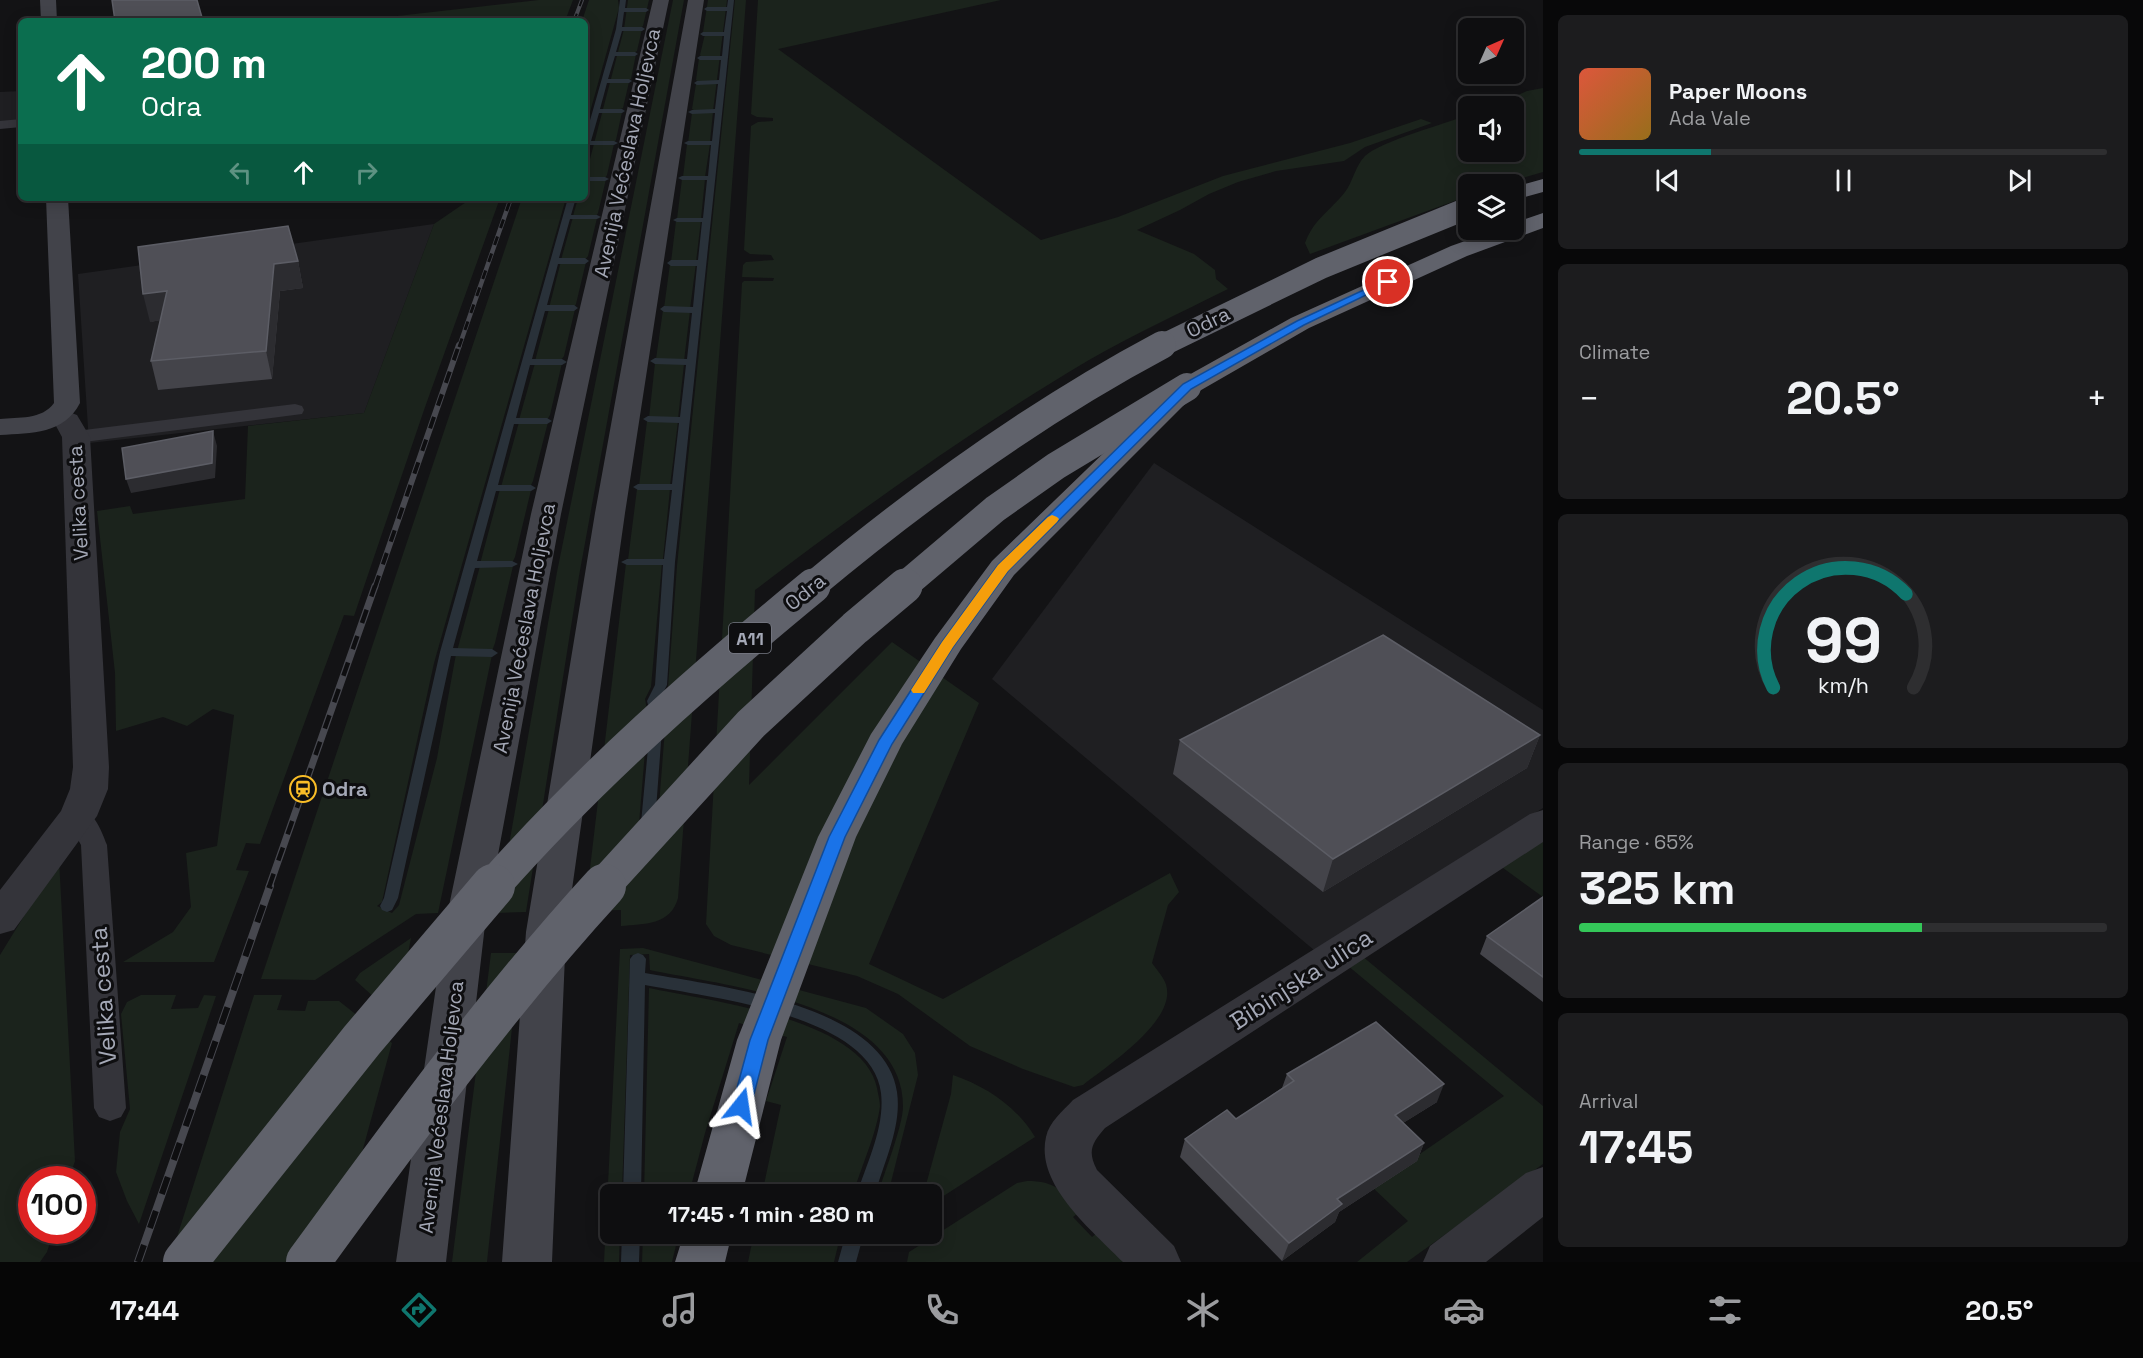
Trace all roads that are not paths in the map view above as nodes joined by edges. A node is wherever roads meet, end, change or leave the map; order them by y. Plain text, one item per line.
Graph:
1 (48, 0) edge
2 (661, 0) edge
3 (696, 0) edge
4 (49, 18) edge
5 (18, 123) edge
6 (0, 125) edge
7 (57, 201) edge
8 (1458, 212) edge
9 (1543, 220) edge
10 (1187, 387) junction
11 (296, 410) dead end
12 (67, 427) junction
13 (0, 428) edge
14 (78, 816) junction
15 (1543, 824) edge
16 (0, 919) edge
17 (110, 1108) dead end
18 (721, 1184) edge
19 (1543, 1188) edge
20 (705, 1244) edge
21 (185, 1262) edge
22 (308, 1262) edge
23 (421, 1262) edge
24 (526, 1262) edge
25 (700, 1262) edge
26 (1156, 1262) edge
27 (1448, 1262) edge

1 - 4 main road
2 - 23 main road, Avenija Većeslava Holjevca
3 - 24 main road, Avenija Većeslava Holjevca
5 - 6 lane
7 - 12 main road, Velika cesta
8 - 21 highway, Odra / A11, bridge
9 - 10 highway
10 - 18 highway, bridge
10 - 22 highway, bridge
11 - 12 lane
12 - 13 main road
12 - 14 street, Velika cesta
14 - 16 street, Velika cesta
14 - 17 lane, Velika cesta
15 - 26 street, Bibinjska ulica
19 - 27 street
20 - 25 highway

